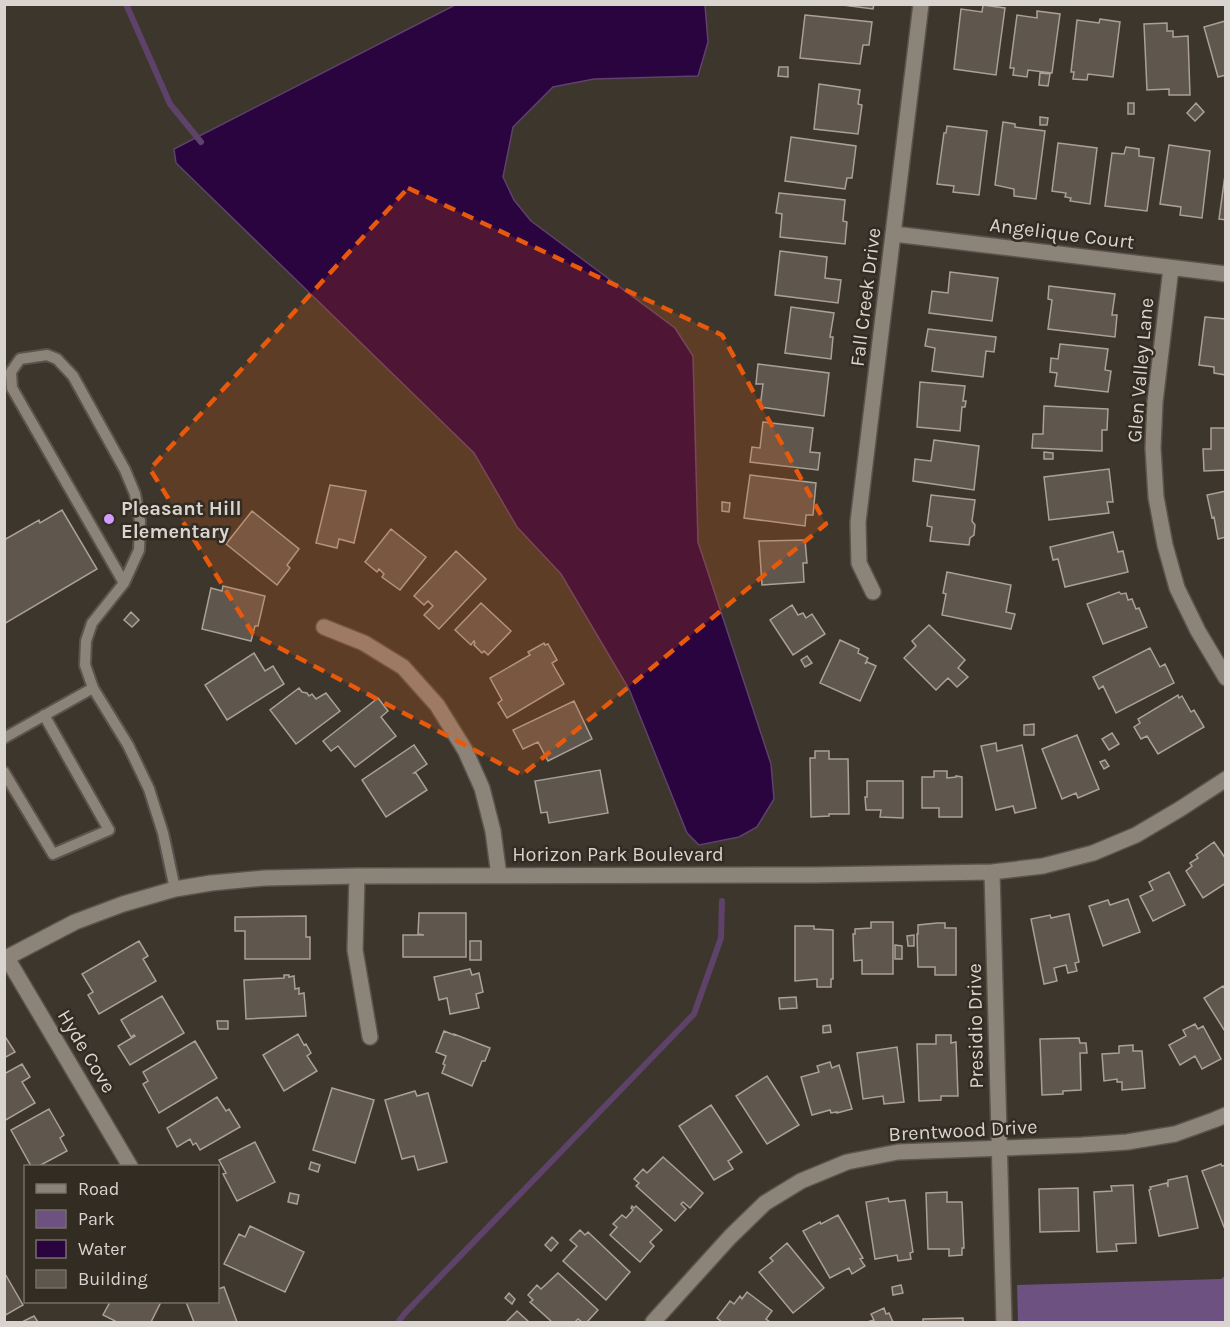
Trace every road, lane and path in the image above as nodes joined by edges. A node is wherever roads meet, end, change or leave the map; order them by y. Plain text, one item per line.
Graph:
1 (921, 4) edge
2 (894, 234) junction
3 (1171, 268) junction
4 (1226, 274) edge
5 (8, 373) edge
6 (124, 583) junction
7 (873, 592) dead end
8 (324, 627) dead end
9 (1226, 678) edge
10 (93, 688) junction
11 (44, 715) junction
12 (4, 738) edge
13 (4, 772) edge
14 (1226, 779) edge
15 (992, 872) junction
16 (357, 876) junction
17 (499, 876) junction
18 (175, 889) junction
19 (6, 958) edge
20 (370, 1037) dead end
21 (1226, 1114) edge
22 (999, 1149) junction
23 (129, 1165) edge
24 (653, 1323) edge
25 (1004, 1323) edge

1 - 2 street, Fall Creek Drive
2 - 3 street, Angelique Court
2 - 7 street, Fall Creek Drive
3 - 4 street, Angelique Court
3 - 9 street, Glen Valley Lane
5 - 6 lane
5 - 6 lane
6 - 10 lane
8 - 17 street
10 - 11 lane
10 - 18 lane
11 - 12 lane
11 - 13 lane
14 - 15 street, Horizon Park Boulevard
15 - 17 street, Horizon Park Boulevard
15 - 22 street, Presidio Drive
16 - 17 street, Horizon Park Boulevard
16 - 18 street, Horizon Park Boulevard
16 - 20 street
18 - 19 street, Horizon Park Boulevard
19 - 23 street, Hyde Cove
21 - 22 street, Brentwood Drive
22 - 24 street, Brentwood Drive
22 - 25 street, Presidio Drive

